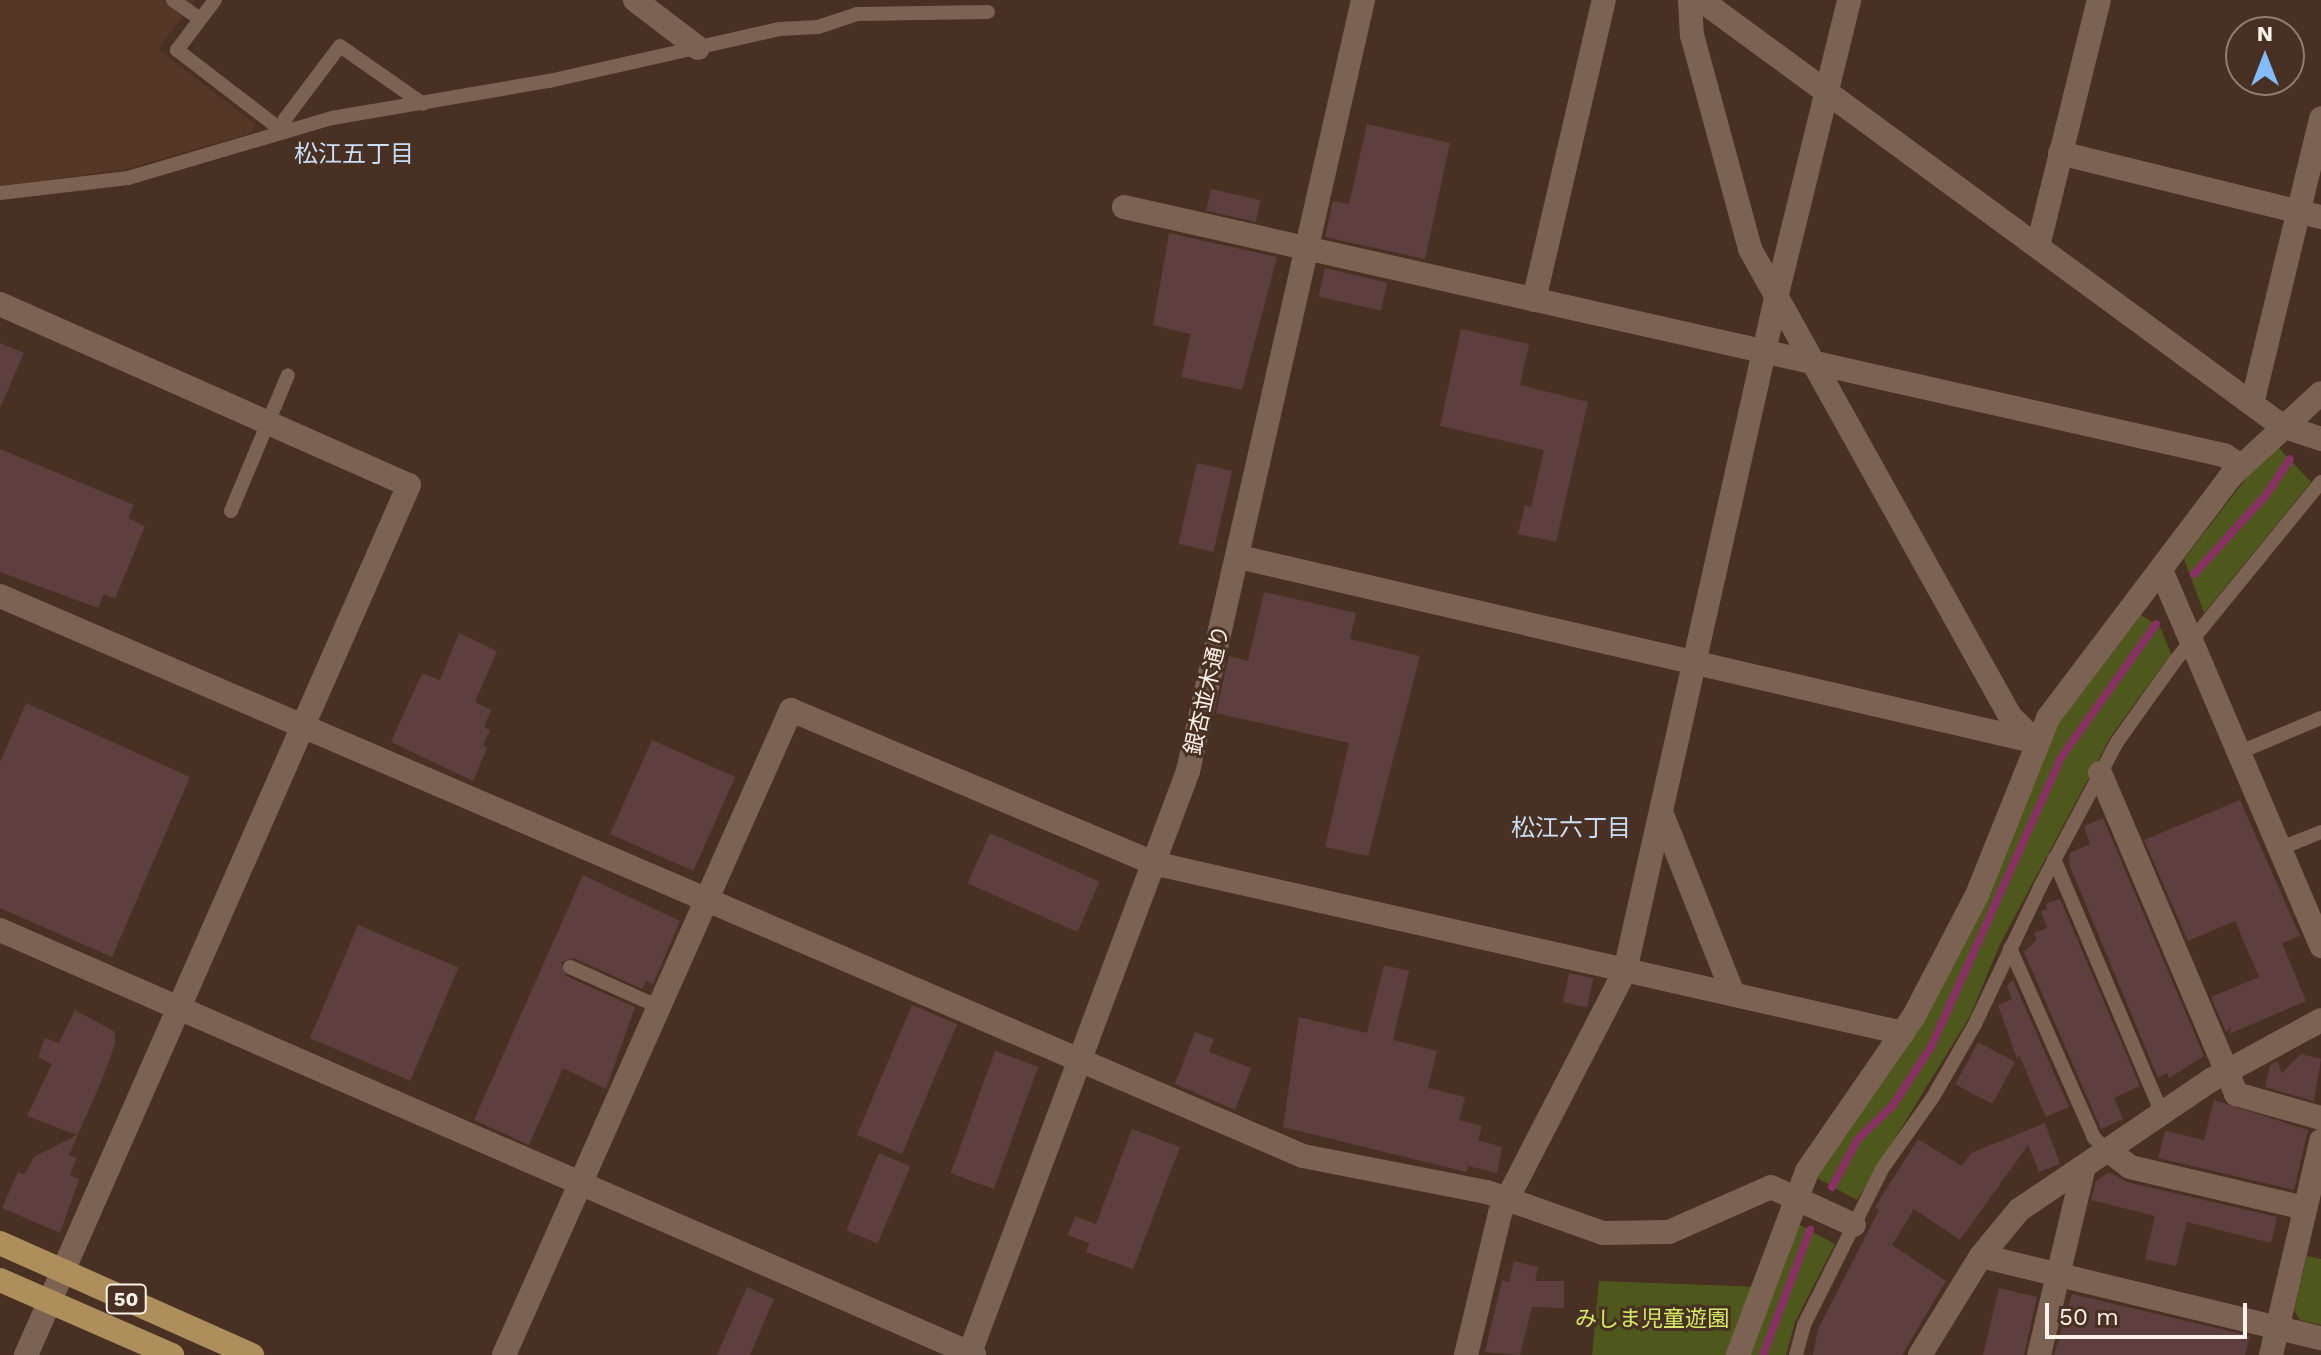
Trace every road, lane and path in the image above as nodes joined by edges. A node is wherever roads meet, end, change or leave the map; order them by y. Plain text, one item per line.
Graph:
1 (173, 0) edge
2 (215, 0) edge
3 (635, 0) edge
4 (1363, 0) edge
5 (1604, 0) edge
6 (1690, 0) edge
7 (1701, 0) edge
8 (1849, 0) edge
9 (2099, 0) edge
10 (988, 12) dead end
11 (200, 19) junction
12 (698, 48) junction
13 (1827, 92) junction
14 (423, 104) junction
15 (2321, 118) edge
16 (284, 132) junction
17 (2060, 153) junction
18 (0, 193) edge
19 (1124, 207) dead end
20 (2310, 215) edge
21 (2038, 246) junction
22 (1307, 247) junction
23 (1776, 298) junction
24 (1534, 300) junction
25 (0, 304) edge
26 (1766, 351) junction
27 (1817, 364) junction
28 (288, 375) dead end
29 (2321, 393) edge
30 (2252, 404) junction
31 (268, 422) junction
32 (2282, 426) junction
33 (2321, 439) edge
34 (2241, 466) junction
35 (2321, 482) edge
36 (231, 511) dead end
37 (1239, 557) junction
38 (2161, 570) junction
39 (0, 596) edge
40 (2192, 641) junction
41 (1696, 661) junction
42 (2321, 718) edge
43 (303, 727) junction
44 (2035, 741) junction
45 (2238, 753) junction
46 (2100, 773) junction
47 (1663, 817) junction
48 (2321, 832) edge
49 (2279, 849) junction
50 (2054, 859) junction
51 (1153, 863) junction
52 (707, 899) junction
53 (0, 930) edge
54 (2319, 934) edge
55 (2010, 948) junction
56 (570, 967) dead end
57 (1625, 971) junction
58 (1733, 994) junction
59 (180, 1006) junction
60 (659, 1007) junction
61 (2321, 1020) edge
62 (1903, 1033) junction
63 (1078, 1061) junction
64 (2226, 1072) junction
65 (2162, 1113) junction
66 (2321, 1118) edge
67 (2321, 1141) edge
68 (2109, 1151) junction
69 (2083, 1170) junction
70 (581, 1182) junction
71 (1798, 1195) junction
72 (1508, 1200) junction
73 (2310, 1216) edge
74 (1854, 1225) junction
75 (0, 1243) edge
76 (1981, 1256) junction
77 (65, 1271) junction
78 (2058, 1276) junction
79 (0, 1280) edge
80 (50, 1302) junction
81 (2277, 1327) junction
82 (2321, 1338) edge
83 (26, 1355) edge
84 (172, 1355) edge
85 (252, 1355) edge
86 (504, 1355) edge
87 (971, 1355) edge
88 (1466, 1355) edge
89 (1738, 1355) edge
90 (1796, 1355) edge
91 (1920, 1355) edge
92 (2039, 1355) edge
93 (2271, 1355) edge

1 - 11 lane
2 - 11 lane
3 - 12 street
4 - 22 street, 銀杏並木通り
5 - 24 street
6 - 23 street
7 - 13 street
8 - 13 street
9 - 17 street
10 - 12 lane
11 - 16 lane
12 - 14 lane
13 - 21 street
13 - 23 street
14 - 16 lane
14 - 16 lane
15 - 20 street
16 - 18 lane
17 - 20 street
17 - 21 street
19 - 22 street
20 - 30 street
21 - 30 street
22 - 24 street
22 - 37 street, 銀杏並木通り
23 - 26 street
23 - 27 street
24 - 26 street
25 - 31 street
26 - 27 street
26 - 41 street
27 - 34 street
27 - 44 street
28 - 31 lane
29 - 32 street
30 - 32 street
31 - 36 lane
31 - 43 street
32 - 33 street
32 - 34 street
34 - 38 street
35 - 40 lane
37 - 41 street
37 - 51 street, 銀杏並木通り
38 - 40 street
38 - 44 street
39 - 43 street
40 - 45 street
40 - 46 lane
41 - 44 street
41 - 47 street
42 - 45 lane
43 - 52 street
43 - 59 street
44 - 62 street
45 - 49 street
46 - 50 lane
46 - 64 street
47 - 57 street
47 - 58 street
48 - 49 lane
49 - 54 street
50 - 55 lane
50 - 65 lane
51 - 52 street
51 - 57 street
51 - 63 street, 銀杏並木通り
52 - 60 street
52 - 63 street
53 - 59 street
55 - 68 lane
55 - 74 lane
56 - 60 lane
57 - 58 street
57 - 72 street
58 - 62 street
59 - 70 street
59 - 77 street
60 - 70 street
61 - 64 street
62 - 71 street
63 - 72 street
63 - 87 street, 銀杏並木通り
64 - 65 street
64 - 66 street
65 - 68 street
67 - 73 street
68 - 69 street
68 - 73 street
69 - 76 street
69 - 78 street
70 - 86 street
70 - 87 street
71 - 72 street
71 - 74 street
71 - 89 street
72 - 88 street
73 - 81 street
74 - 90 lane
75 - 77 main road, 50
76 - 78 street
76 - 91 street
77 - 80 street
77 - 85 main road, 50
78 - 81 street
78 - 92 street
79 - 80 main road, 50
80 - 83 street
80 - 84 main road, 50
81 - 82 street
81 - 93 street

